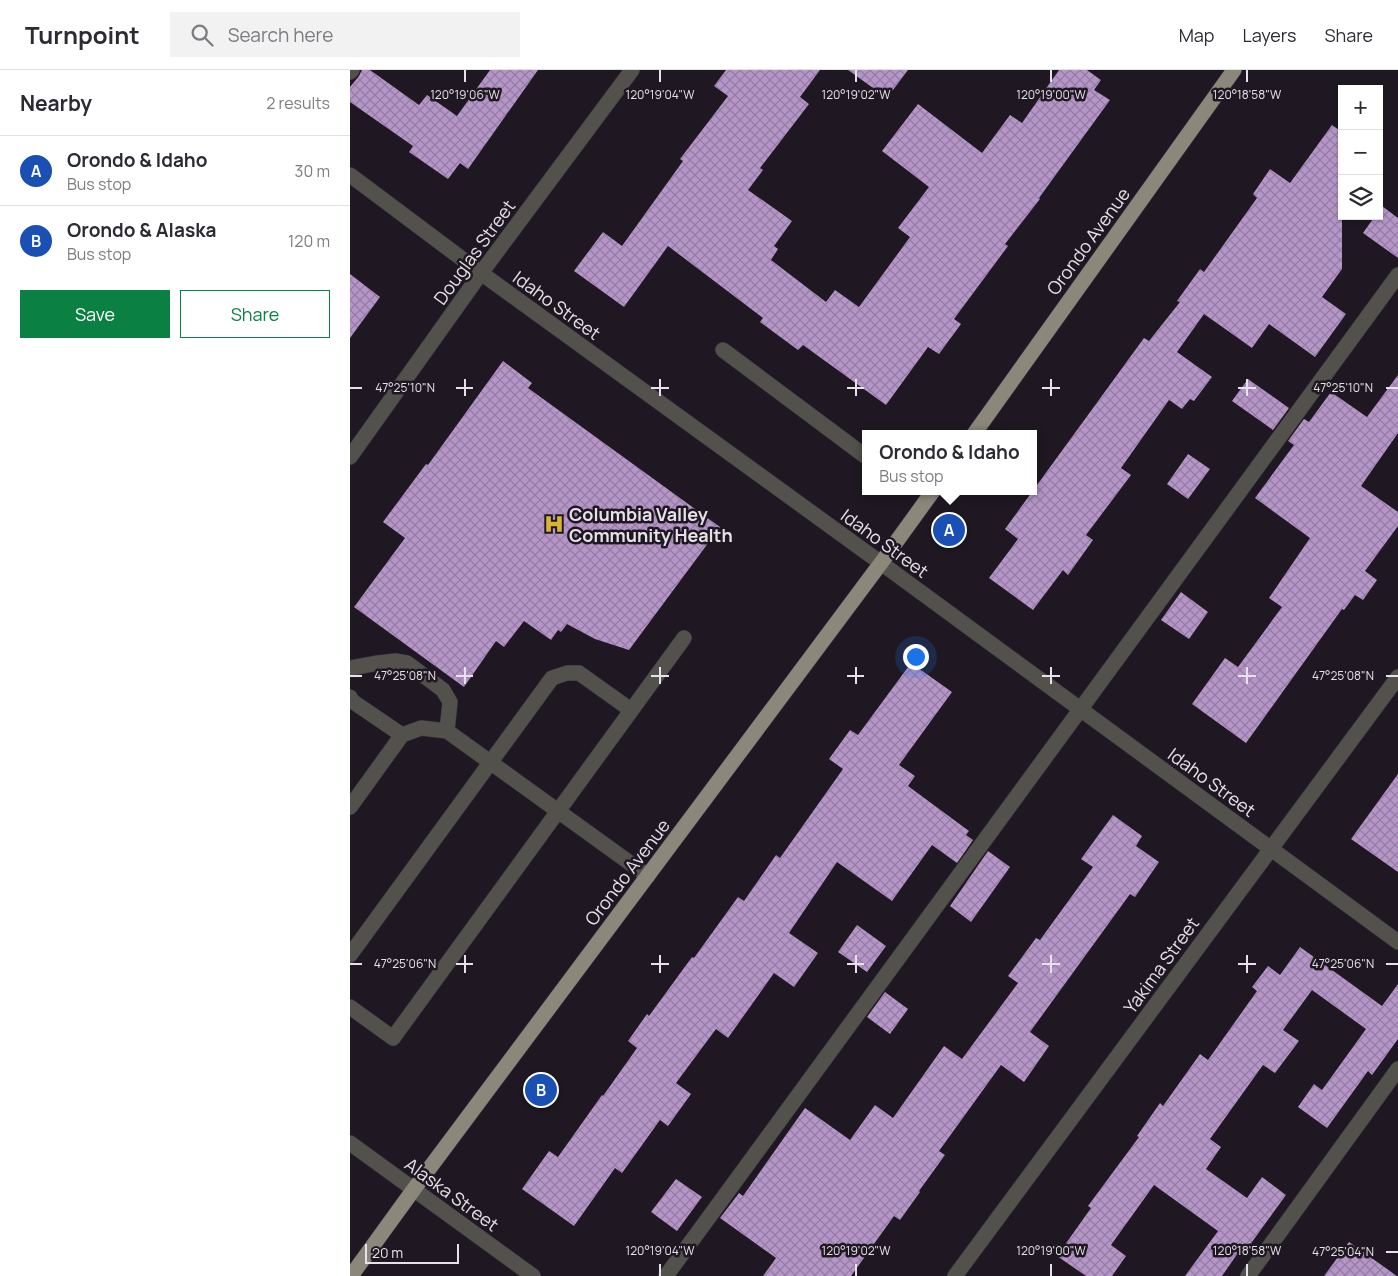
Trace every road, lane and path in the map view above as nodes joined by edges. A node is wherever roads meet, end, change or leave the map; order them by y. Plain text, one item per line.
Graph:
1 (632, 70) edge
2 (1228, 72) edge
3 (350, 175) edge
4 (481, 273) junction
5 (1398, 275) edge
6 (723, 350) dead end
7 (977, 430) edge
8 (862, 454) edge
9 (350, 457) edge
10 (930, 495) edge
11 (881, 563) junction
12 (684, 638) dead end
13 (350, 668) edge
14 (1398, 677) edge
15 (350, 697) edge
16 (1080, 709) junction
17 (632, 710) junction
18 (447, 731) junction
19 (402, 735) junction
20 (490, 762) junction
21 (350, 807) edge
22 (558, 811) junction
23 (1271, 848) junction
24 (648, 876) junction
25 (1398, 942) edge
26 (350, 955) edge
27 (350, 1007) edge
28 (1398, 1069) edge
29 (350, 1143) edge
30 (414, 1189) junction
31 (351, 1276) edge
32 (533, 1276) edge
33 (666, 1276) edge
34 (955, 1276) edge
35 (1248, 1276) edge

1 - 4 street, Douglas Street
2 - 7 main road, Orondo Avenue
3 - 4 street, Idaho Street
4 - 9 street, Douglas Street
4 - 11 street, Idaho Street
5 - 16 street
6 - 8 street
10 - 11 main road, Orondo Avenue
11 - 16 street, Idaho Street
11 - 24 main road, Orondo Avenue
12 - 17 street
13 - 18 street
14 - 23 street, Yakima Street
15 - 19 street
16 - 23 street, Idaho Street
16 - 33 street
17 - 20 street
17 - 22 street
18 - 19 street
18 - 20 street
19 - 21 street
20 - 22 street
20 - 26 street
22 - 24 street
22 - 27 street
23 - 25 street, Idaho Street
23 - 34 street, Yakima Street
24 - 30 main road, Orondo Avenue
28 - 35 street
29 - 30 street, Alaska Street
30 - 31 main road, Orondo Avenue
30 - 32 street, Alaska Street

